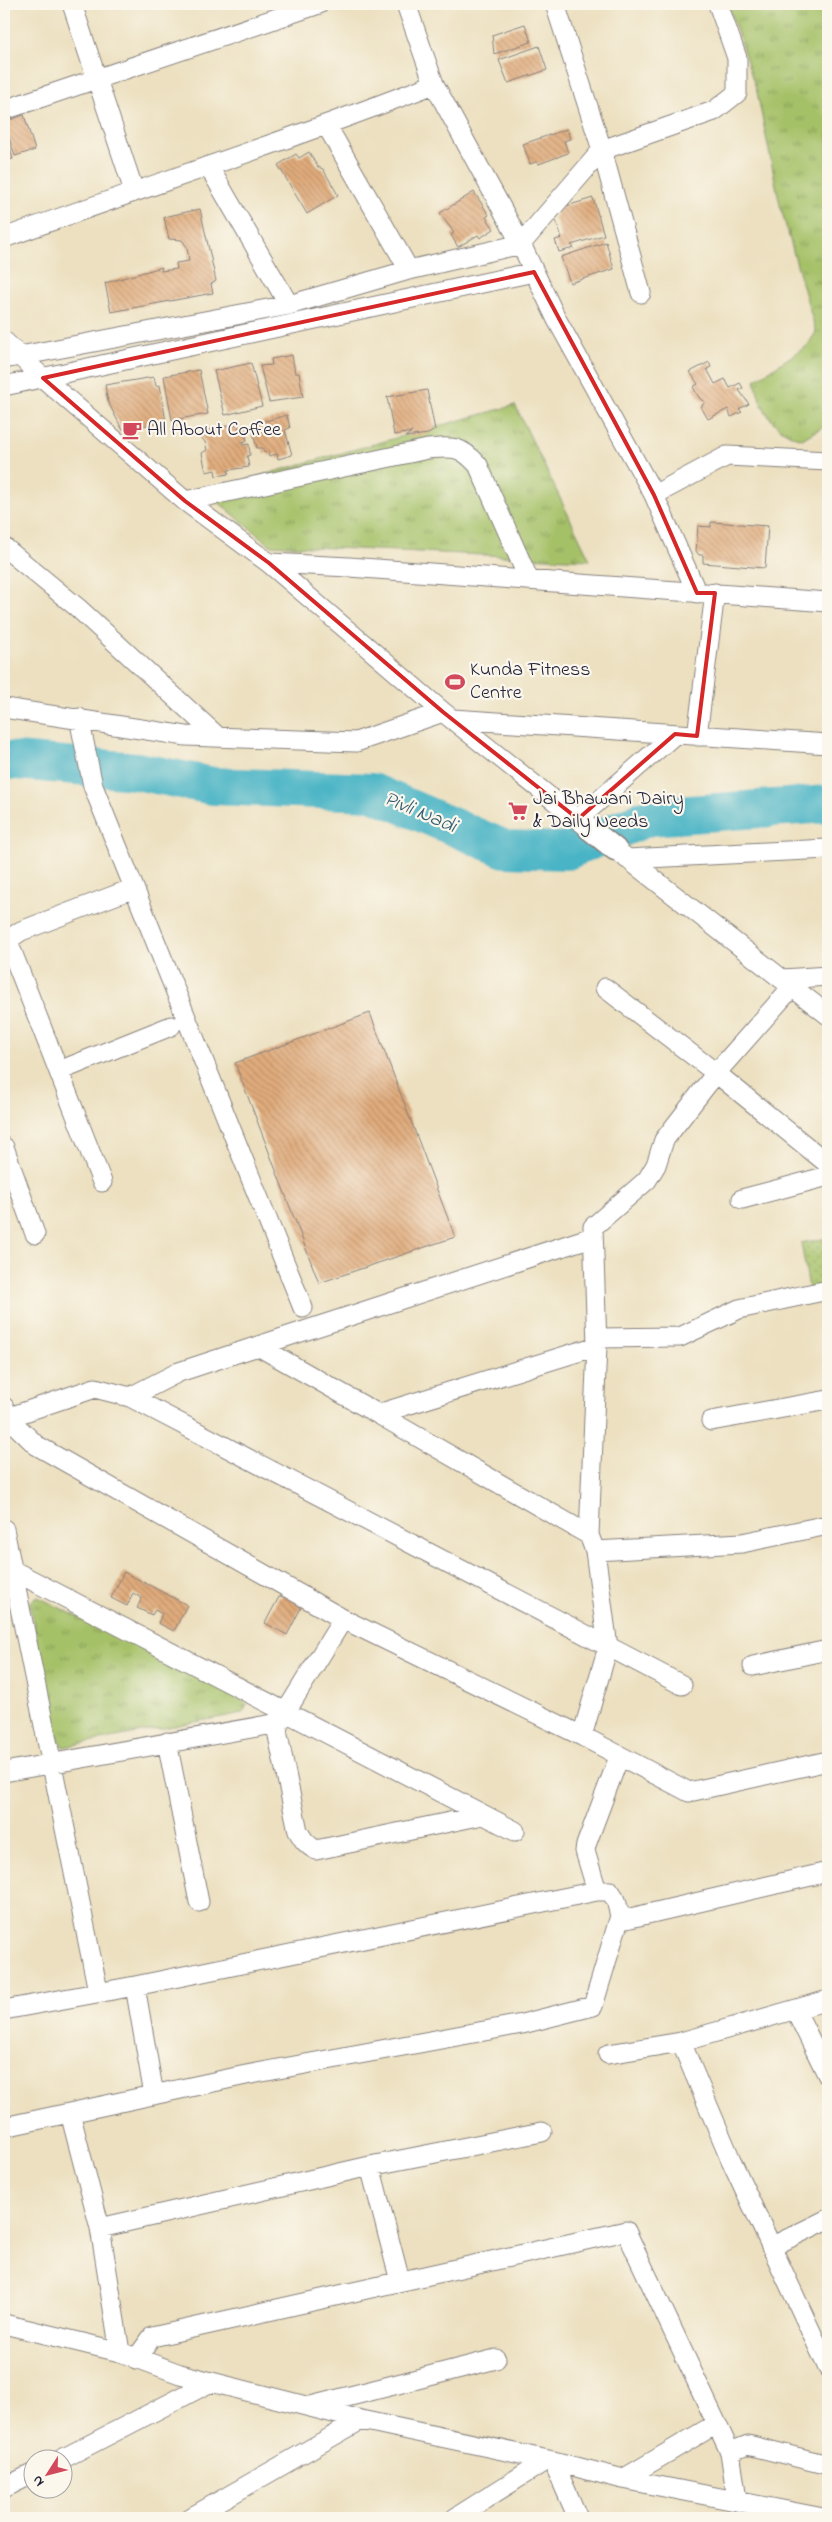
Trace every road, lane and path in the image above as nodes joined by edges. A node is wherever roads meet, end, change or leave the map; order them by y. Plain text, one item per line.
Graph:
1 (72, 4) edge
2 (319, 4) edge
3 (406, 4) edge
4 (555, 4) edge
5 (718, 4) edge
6 (97, 79) junction
7 (434, 84) junction
8 (4, 110) edge
9 (327, 126) junction
10 (602, 150) junction
11 (209, 167) junction
12 (134, 191) junction
13 (4, 238) edge
14 (521, 244) junction
15 (409, 270) junction
16 (534, 272) junction
17 (641, 293) dead end
18 (288, 305) junction
19 (4, 341) edge
20 (12, 357) edge
21 (43, 378) junction
22 (4, 386) edge
23 (828, 460) edge
24 (654, 495) junction
25 (185, 501) junction
26 (4, 547) edge
27 (268, 564) junction
28 (529, 580) junction
29 (706, 593) junction
30 (828, 602) edge
31 (4, 708) edge
32 (448, 715) junction
33 (79, 718) junction
34 (675, 734) junction
35 (697, 736) junction
36 (218, 737) junction
37 (828, 744) edge
38 (584, 824) junction
39 (828, 849) edge
40 (621, 854) junction
41 (134, 888) junction
42 (8, 936) edge
43 (828, 976) edge
44 (787, 983) junction
45 (605, 988) dead end
46 (828, 1015) edge
47 (171, 1026) dead end
48 (59, 1071) junction
49 (716, 1073) junction
50 (4, 1147) edge
51 (828, 1164) edge
52 (828, 1176) edge
53 (102, 1182) dead end
54 (742, 1199) dead end
55 (35, 1234) dead end
56 (592, 1237) junction
57 (828, 1290) edge
58 (303, 1308) dead end
59 (597, 1342) junction
60 (258, 1346) junction
61 (130, 1397) junction
62 (828, 1400) edge
63 (5, 1414) edge
64 (378, 1414) junction
65 (711, 1421) dead end
66 (828, 1525) edge
67 (4, 1529) edge
68 (592, 1543) junction
69 (14, 1571) junction
70 (343, 1619) junction
71 (608, 1648) junction
72 (828, 1650) edge
73 (753, 1666) dead end
74 (682, 1685) dead end
75 (281, 1718) junction
76 (582, 1736) junction
77 (167, 1742) junction
78 (619, 1757) junction
79 (828, 1761) edge
80 (51, 1763) junction
81 (4, 1772) edge
82 (482, 1815) junction
83 (515, 1831) dead end
84 (828, 1872) edge
85 (597, 1891) junction
86 (199, 1902) dead end
87 (620, 1916) junction
88 (135, 1986) junction
89 (98, 1991) junction
90 (828, 2000) edge
91 (4, 2010) edge
92 (796, 2011) junction
93 (682, 2042) junction
94 (608, 2054) dead end
95 (828, 2076) edge
96 (154, 2095) junction
97 (70, 2113) junction
98 (4, 2127) edge
99 (542, 2132) dead end
100 (370, 2166) junction
101 (828, 2219) edge
102 (100, 2228) junction
103 (770, 2247) junction
104 (400, 2282) junction
105 (4, 2324) edge
106 (128, 2355) junction
107 (496, 2359) dead end
108 (828, 2368) edge
109 (211, 2382) junction
110 (307, 2406) junction
111 (361, 2420) junction
112 (716, 2424) junction
113 (730, 2452) junction
114 (72, 2454) edge
115 (549, 2461) junction
116 (828, 2465) edge
117 (22, 2479) edge
118 (623, 2479) junction
119 (4, 2488) edge
120 (737, 2500) junction
121 (190, 2518) edge
122 (456, 2518) edge
123 (578, 2518) edge
124 (823, 2518) edge

1 - 6 street
2 - 6 street
3 - 7 street
4 - 10 street
5 - 10 street
6 - 8 street
6 - 12 street
7 - 9 street
7 - 14 street
9 - 11 street
9 - 15 street
10 - 14 street
10 - 17 street
11 - 12 street
11 - 18 street
12 - 13 street
14 - 15 street
14 - 16 street
15 - 18 street
16 - 21 street
16 - 24 street
18 - 20 street
19 - 20 street
20 - 21 street
21 - 22 street
21 - 25 street
23 - 24 street
24 - 29 street
25 - 27 street
25 - 28 street
26 - 36 street
27 - 28 street
27 - 32 street
28 - 29 street
29 - 30 street
29 - 35 street
31 - 33 street
32 - 34 street
32 - 36 street
32 - 38 street
33 - 36 street
33 - 41 street
34 - 35 street
34 - 38 street
35 - 37 street
38 - 40 street
39 - 40 street
40 - 44 street
41 - 42 street
41 - 58 street
42 - 48 street
43 - 44 street
44 - 46 street
44 - 49 street
45 - 49 street
47 - 48 street
48 - 53 street
49 - 51 street
49 - 56 street
50 - 55 street
52 - 54 street
56 - 59 street
56 - 60 street
57 - 59 street
59 - 64 street
59 - 68 street
60 - 61 street
60 - 64 street
61 - 63 street
61 - 71 street
62 - 65 street
63 - 70 street
64 - 68 street
66 - 68 street
67 - 69 street
68 - 71 street
69 - 75 street
69 - 80 street
70 - 75 street
70 - 76 street
71 - 74 street
71 - 76 street
72 - 73 street
75 - 77 street
75 - 82 street
75 - 82 street
76 - 78 street
77 - 80 street
77 - 86 street
78 - 79 street
78 - 85 street
80 - 81 street
80 - 89 street
82 - 83 street
84 - 87 street
85 - 87 street
85 - 88 street
87 - 96 street
88 - 89 street
88 - 96 street
89 - 91 street
90 - 92 street
92 - 93 street
92 - 95 street
93 - 94 street
93 - 103 street
96 - 97 street
97 - 98 street
97 - 102 street
99 - 100 street
100 - 102 street
100 - 104 street
101 - 103 street
102 - 106 street
103 - 108 street
104 - 106 street
104 - 112 street
105 - 106 street
106 - 109 street
107 - 110 street
109 - 110 street
109 - 114 street
110 - 111 street
111 - 115 street
111 - 121 street
112 - 113 street
112 - 118 street
113 - 116 street
113 - 120 street
115 - 118 street
115 - 122 street
115 - 123 street
117 - 119 street
118 - 120 street
120 - 124 street

